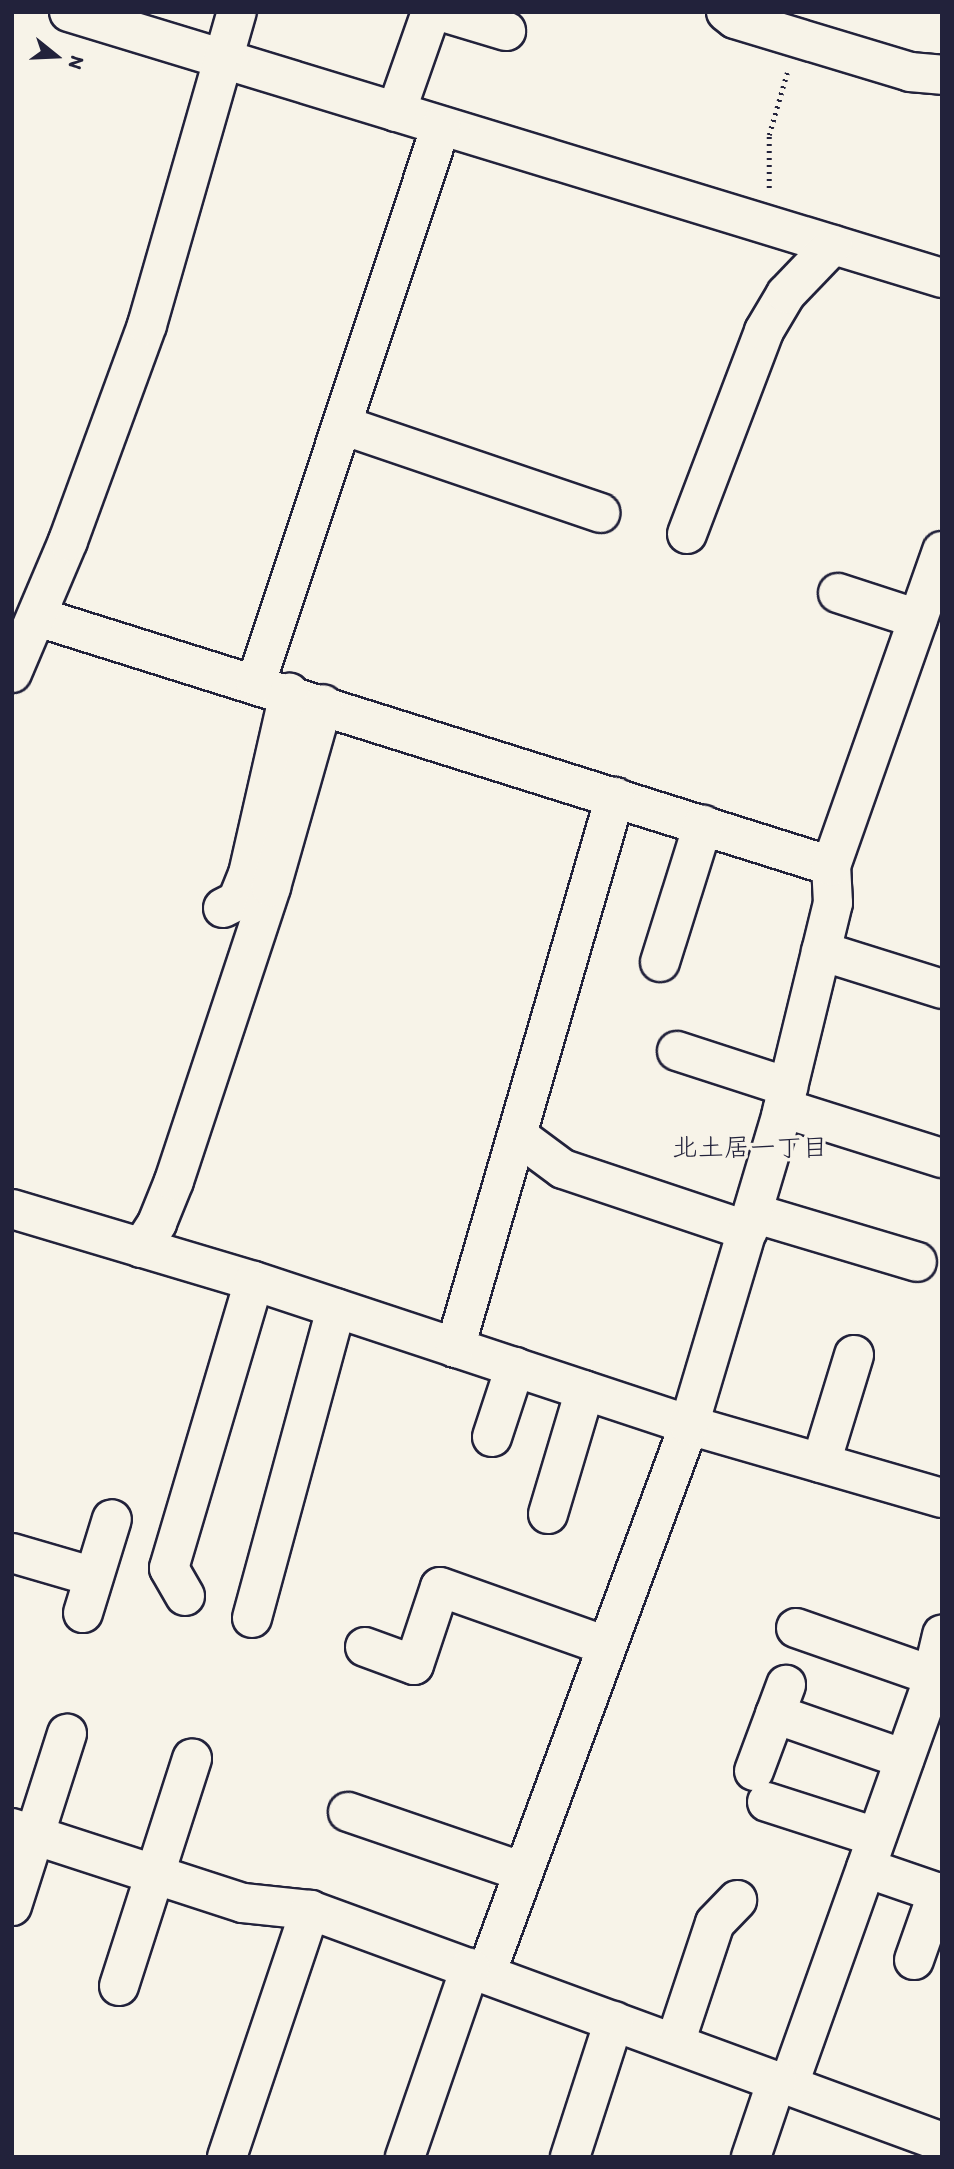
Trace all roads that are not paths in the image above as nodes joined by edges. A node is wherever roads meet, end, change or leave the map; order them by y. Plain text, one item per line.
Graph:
1 (69, 12) edge
2 (237, 12) edge
3 (431, 12) edge
4 (443, 12) edge
5 (726, 12) edge
6 (506, 31) dead end
7 (224, 61) junction
8 (942, 75) edge
9 (396, 112) junction
10 (441, 126) junction
11 (833, 245) junction
12 (942, 278) edge
13 (342, 425) junction
14 (600, 513) dead end
15 (687, 534) dead end
16 (942, 551) edge
17 (838, 593) dead end
18 (918, 619) junction
19 (22, 643) edge
20 (290, 693) junction
21 (615, 797) junction
22 (703, 825) junction
23 (831, 866) junction
24 (821, 951) junction
25 (660, 962) dead end
26 (942, 989) edge
27 (677, 1051) dead end
28 (786, 1097) junction
29 (517, 1135) junction
30 (942, 1158) edge
31 (12, 1209) edge
32 (751, 1222) junction
33 (141, 1248) junction
34 (917, 1262) dead end
35 (254, 1281) junction
36 (336, 1308) junction
37 (455, 1348) junction
38 (854, 1355) dead end
39 (515, 1367) junction
40 (585, 1390) junction
41 (690, 1425) junction
42 (492, 1437) dead end
43 (821, 1464) junction
44 (942, 1499) edge
45 (548, 1514) dead end
46 (112, 1519) dead end
47 (12, 1553) edge
48 (94, 1577) junction
49 (185, 1596) dead end
50 (83, 1613) dead end
51 (252, 1618) dead end
52 (796, 1628) dead end
53 (942, 1635) edge
54 (607, 1646) junction
55 (365, 1647) dead end
56 (935, 1687) edge
57 (67, 1734) dead end
58 (192, 1758) dead end
59 (904, 1759) junction
60 (348, 1812) dead end
61 (23, 1831) edge
62 (871, 1852) junction
63 (523, 1872) junction
64 (155, 1875) junction
65 (940, 1893) edge
66 (737, 1900) dead end
67 (12, 1906) edge
68 (310, 1910) junction
69 (914, 1961) dead end
70 (478, 1971) junction
71 (119, 1986) dead end
72 (614, 2021) junction
73 (675, 2043) junction
74 (783, 2082) junction
75 (942, 2142) edge
76 (227, 2157) edge
77 (405, 2157) edge
78 (570, 2157) edge
79 (751, 2157) edge

1 - 7 street
2 - 7 street
3 - 9 street
4 - 6 street
5 - 8 street
7 - 9 street
7 - 19 street
9 - 10 street
10 - 11 street
10 - 13 street
11 - 12 street
11 - 15 street
13 - 14 street
13 - 20 street
16 - 18 street
17 - 18 street
18 - 23 street
19 - 20 street
20 - 21 street
20 - 33 street
21 - 22 street
21 - 29 street
22 - 23 street
22 - 25 street
23 - 24 street
24 - 26 street
24 - 28 street
27 - 28 street
28 - 30 street
28 - 32 street
29 - 32 street
29 - 37 street
31 - 33 street
32 - 34 street
32 - 41 street
33 - 35 street
35 - 36 street
35 - 49 street
36 - 37 street
36 - 51 street
37 - 39 street
38 - 43 street
39 - 40 street
39 - 42 street
40 - 41 street
40 - 45 street
41 - 43 street
41 - 54 street
43 - 44 street
46 - 48 street
47 - 48 street
48 - 50 street
52 - 56 street
53 - 56 street
54 - 55 street
54 - 63 street
56 - 59 street
57 - 61 street
58 - 64 street
59 - 62 street
59 - 62 street
60 - 63 street
61 - 64 street
61 - 67 street
62 - 65 street
62 - 74 street
63 - 70 street
64 - 68 street
64 - 71 street
65 - 69 street
66 - 73 street
68 - 70 street
68 - 76 street
70 - 72 street
70 - 77 street
72 - 73 street
72 - 78 street
73 - 74 street
74 - 75 street
74 - 79 street

